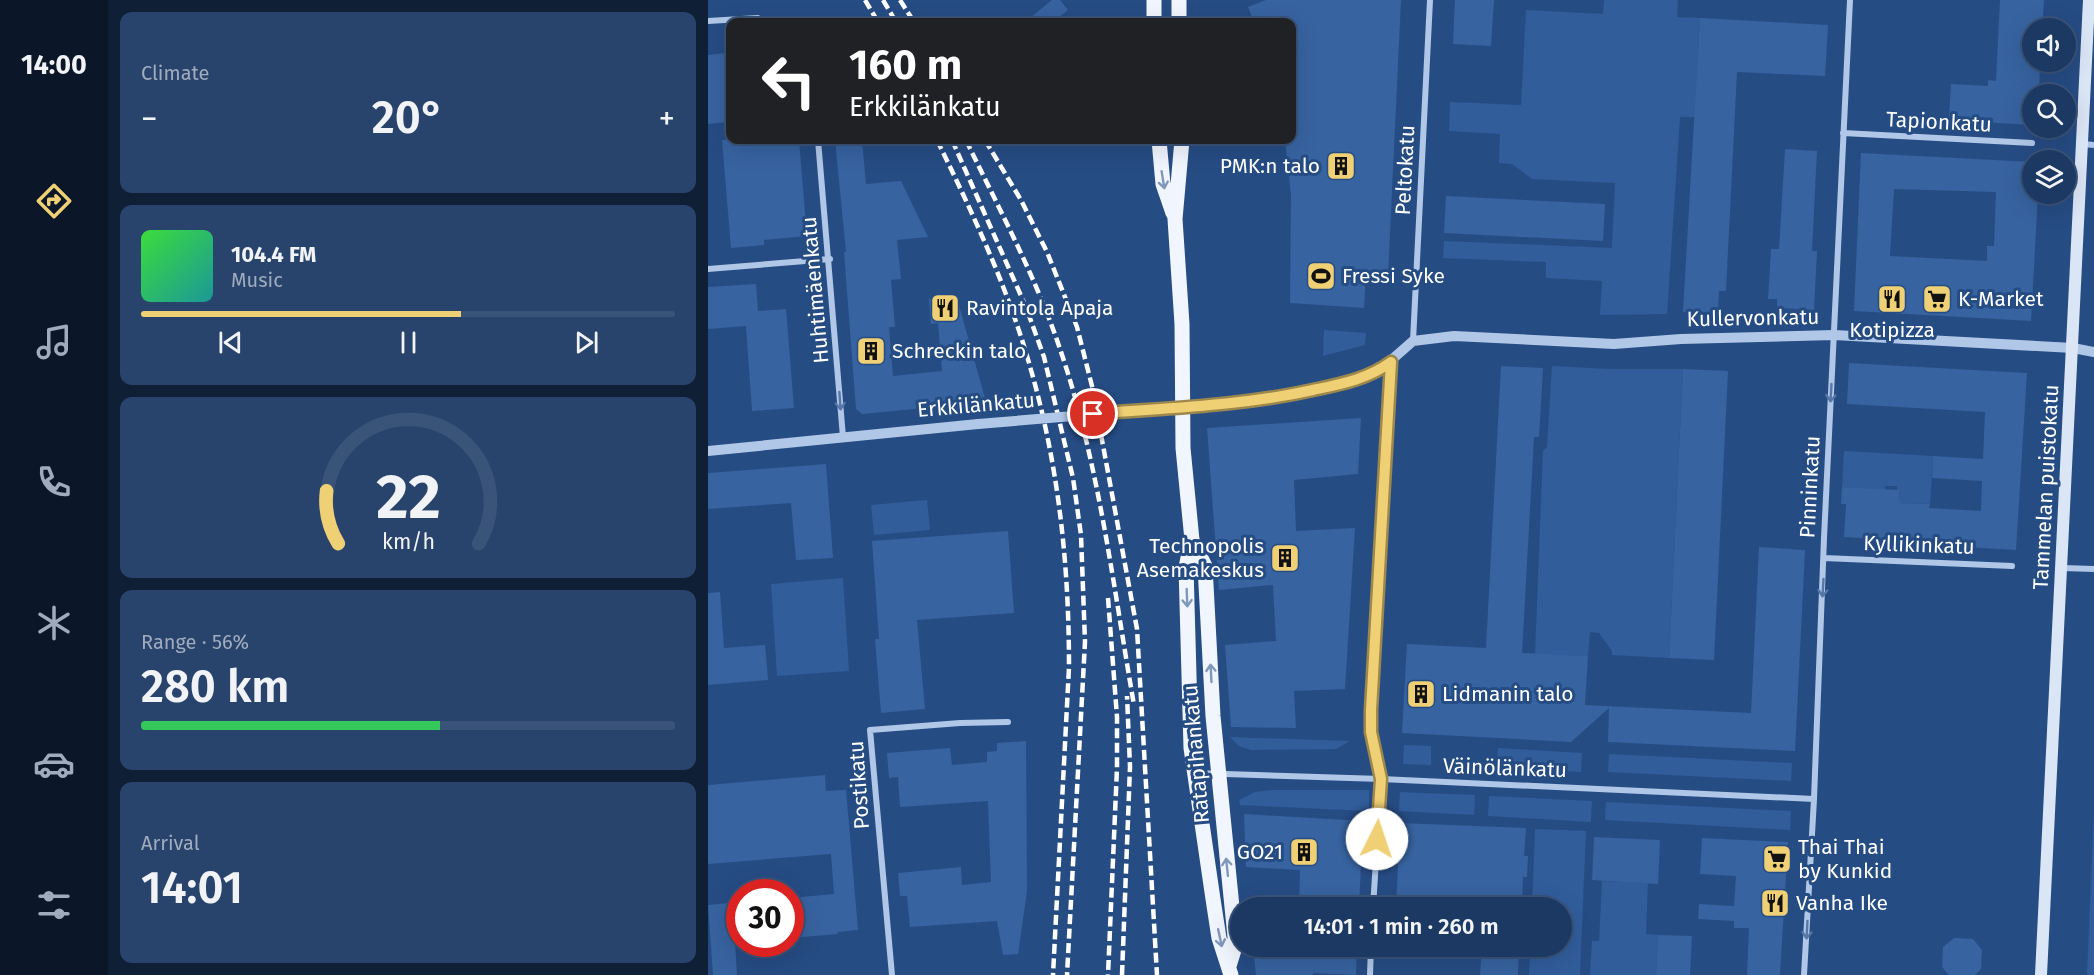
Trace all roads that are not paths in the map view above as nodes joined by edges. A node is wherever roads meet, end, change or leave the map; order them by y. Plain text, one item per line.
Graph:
1 (1154, 0) edge
2 (1179, 0) edge
3 (1430, 0) edge
4 (1850, 0) edge
5 (2089, 0) edge
6 (1154, 18) edge
7 (1179, 18) edge
8 (726, 20) edge
9 (708, 21) edge
10 (1843, 134) junction
11 (2032, 143) dead end
12 (818, 144) edge
13 (1159, 144) edge
14 (1182, 144) edge
15 (2088, 145) edge
16 (1175, 219) junction
17 (830, 259) junction
18 (708, 269) edge
19 (1834, 335) junction
20 (1413, 341) junction
21 (2073, 348) junction
22 (2094, 352) edge
23 (1391, 362) junction
24 (843, 437) junction
25 (708, 451) edge
26 (1192, 540) junction
27 (1824, 558) junction
28 (2012, 566) dead end
29 (2062, 568) junction
30 (2094, 569) edge
31 (1008, 722) dead end
32 (1194, 773) junction
33 (1218, 774) junction
34 (1381, 779) junction
35 (1814, 799) junction
36 (1374, 897) edge
37 (1371, 957) edge
38 (1230, 971) edge
39 (892, 975) edge
40 (1370, 975) edge
41 (1804, 975) edge
42 (2041, 975) edge

1 - 6 main road
2 - 7 main road
3 - 20 street, Peltokatu
4 - 10 street, Pinninkatu
5 - 15 main road, Tammelan puistokatu
8 - 9 street
10 - 11 street, Tapionkatu
10 - 19 street, Pinninkatu
12 - 17 street, Huhtimäenkatu
13 -> 16 main road, Ratapihankatu
14 - 16 main road, Ratapihankatu
15 - 21 main road, Tammelan puistokatu
16 - 26 main road, Ratapihankatu
17 - 18 street
17 -> 24 street, Huhtimäenkatu
19 - 20 street, Kullervonkatu
19 - 21 street, Kullervonkatu
19 -> 27 street, Pinninkatu
20 - 23 street, Erkkilänkatu
21 - 22 street, Kullervonkatu
21 - 29 main road, Tammelan puistokatu
23 - 24 street, Erkkilänkatu, bridge
23 - 34 street
24 - 25 street, Erkkilänkatu
26 -> 32 main road, Ratapihankatu
33 -> 26 main road, Ratapihankatu
27 - 28 street, Kyllikinkatu
27 -> 35 street, Pinninkatu
29 - 30 street
29 - 42 main road, Tammelan puistokatu
31 - 39 street, Postikatu
32 - 33 street, Väinölänkatu
32 -> 38 main road, Ratapihankatu
33 - 34 street, Väinölänkatu
38 -> 33 main road, Ratapihankatu
34 - 35 street, Väinölänkatu
34 - 36 street
35 -> 41 street, Pinninkatu
37 - 40 street

